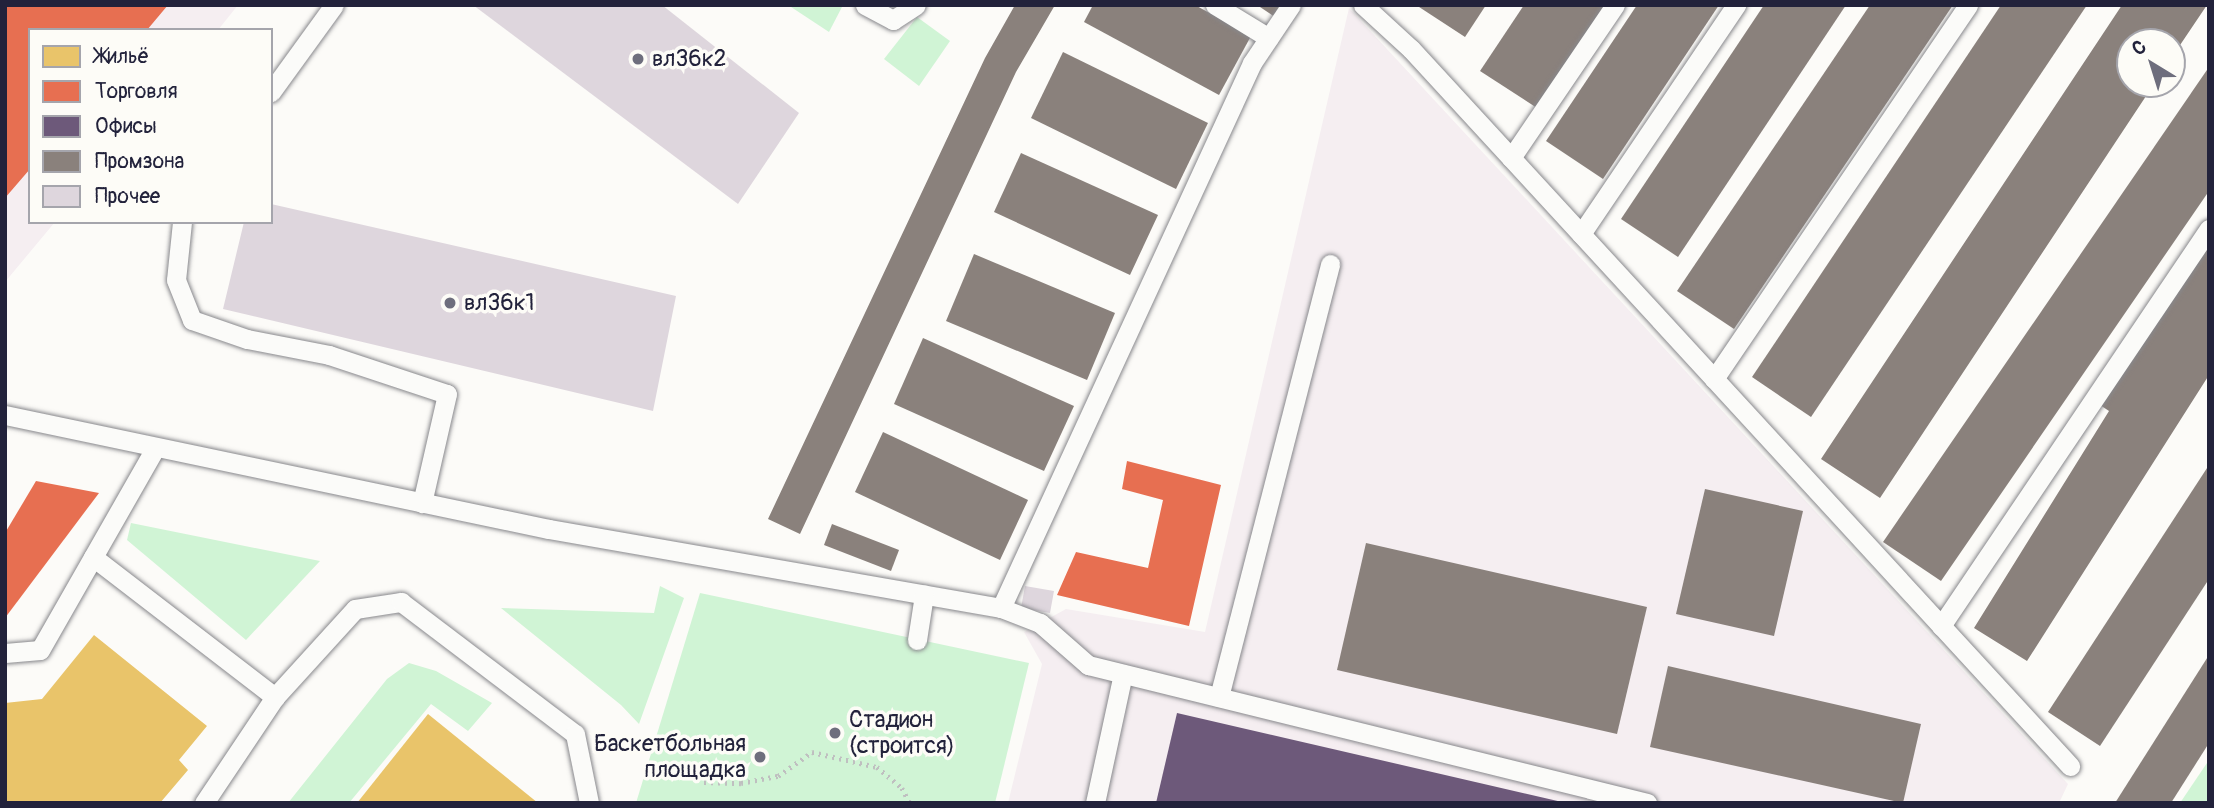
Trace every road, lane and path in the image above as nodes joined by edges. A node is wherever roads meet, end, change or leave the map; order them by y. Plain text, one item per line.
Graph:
1 (334, 5) edge
2 (865, 5) edge
3 (916, 5) edge
4 (1215, 5) edge
5 (1291, 5) edge
6 (1363, 5) edge
7 (1615, 5) edge
8 (1736, 5) edge
9 (1968, 5) edge
10 (1269, 38) junction
11 (273, 89) edge
12 (1511, 158) junction
13 (182, 224) edge
14 (2209, 229) edge
15 (1581, 234) junction
16 (1330, 264) dead end
17 (1714, 379) junction
18 (5, 415) edge
19 (155, 448) junction
20 (422, 503) junction
21 (93, 557) junction
22 (924, 595) junction
23 (1001, 608) junction
24 (1941, 626) junction
25 (917, 640) dead end
26 (5, 653) edge
27 (1123, 674) junction
28 (275, 697) junction
29 (1219, 697) junction
30 (2070, 766) dead end
31 (704, 782) dead end
32 (204, 803) edge
33 (589, 803) edge
34 (910, 803) edge
35 (1094, 803) edge
36 (1647, 803) edge

1 - 11 lane
2 - 3 lane
4 - 10 lane
5 - 10 lane
6 - 12 lane
7 - 12 lane
8 - 15 lane
9 - 17 lane
10 - 23 lane
12 - 15 lane
13 - 20 lane
14 - 24 lane
15 - 17 lane
16 - 29 lane
17 - 24 lane
18 - 19 lane
19 - 20 lane
19 - 21 lane
20 - 22 lane
21 - 26 lane
21 - 28 lane
22 - 23 lane
22 - 25 lane
23 - 27 lane
24 - 30 lane
27 - 29 lane
27 - 35 lane
28 - 32 lane
28 - 33 lane
29 - 36 lane
31 - 34 path

